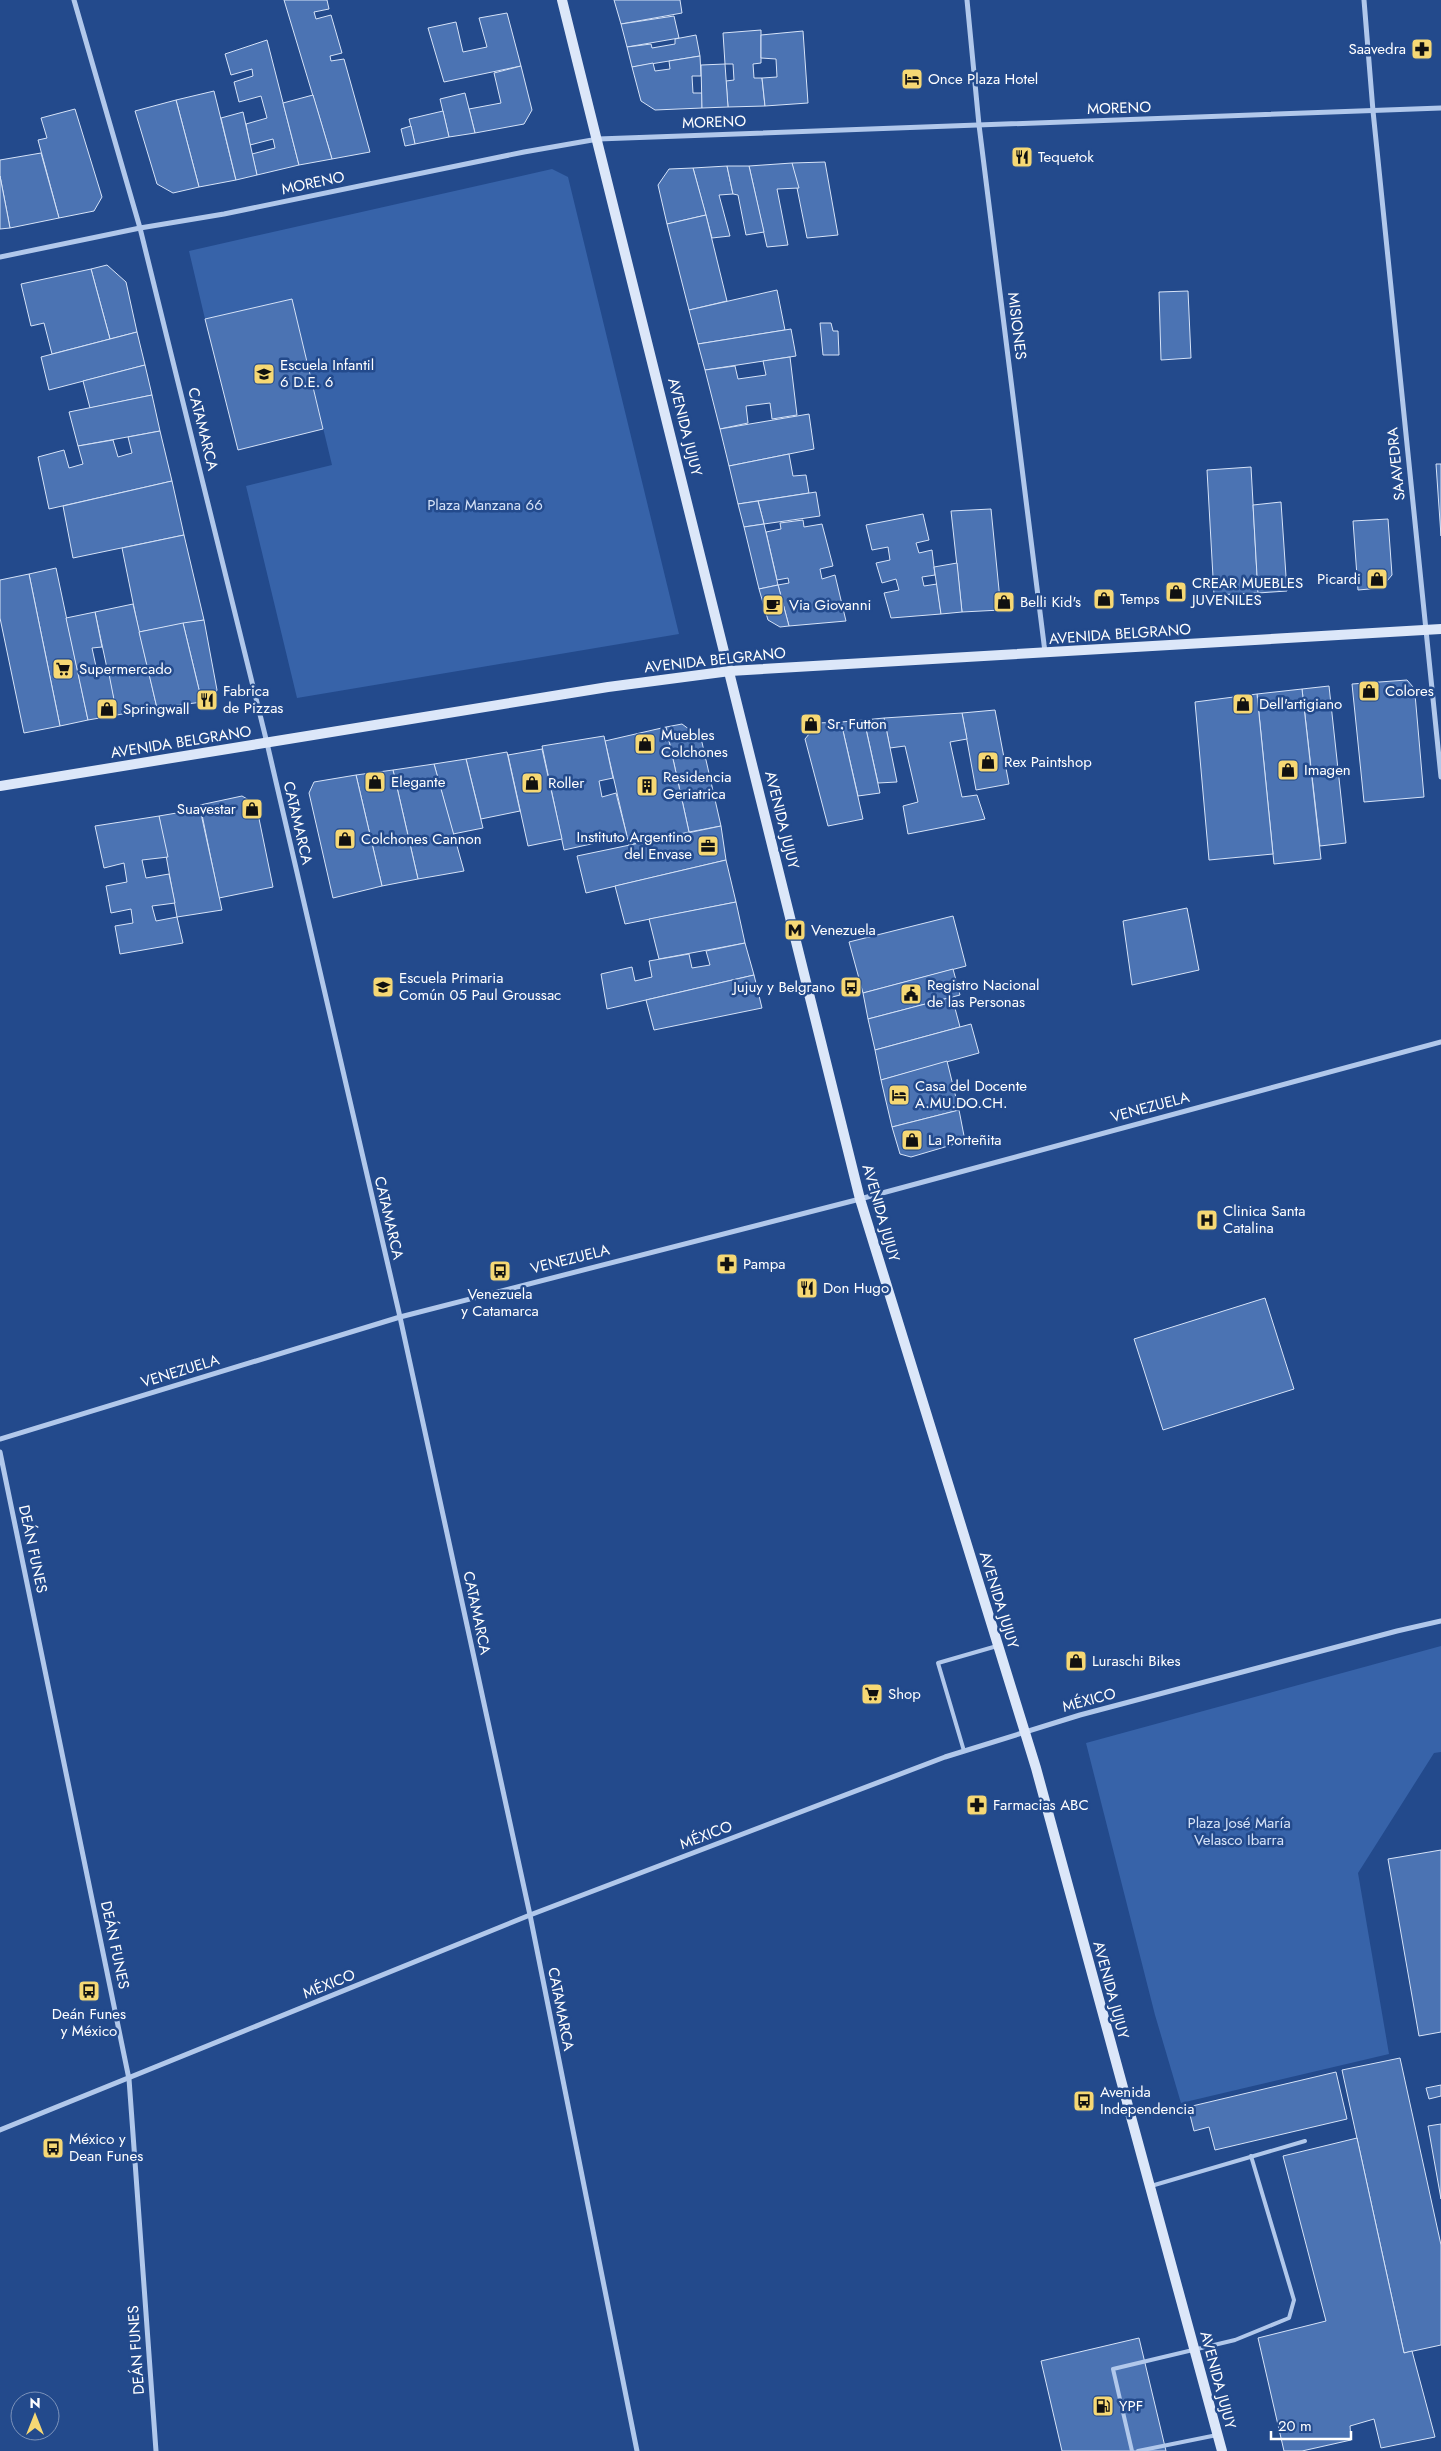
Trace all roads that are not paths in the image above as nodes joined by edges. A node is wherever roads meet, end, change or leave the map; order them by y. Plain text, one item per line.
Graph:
1 (74, 0) edge
2 (562, 0) edge
3 (967, 0) edge
4 (1364, 0) edge
5 (1441, 108) edge
6 (1373, 111) junction
7 (979, 126) junction
8 (598, 139) junction
9 (140, 228) junction
10 (0, 257) edge
11 (1441, 629) edge
12 (1426, 630) junction
13 (1045, 654) junction
14 (730, 671) junction
15 (267, 743) junction
16 (1441, 777) edge
17 (0, 786) edge
18 (1441, 1042) edge
19 (860, 1199) junction
20 (400, 1317) junction
21 (0, 1439) edge
22 (0, 1452) edge
23 (1441, 1621) edge
24 (997, 1646) junction
25 (1024, 1731) junction
26 (964, 1751) junction
27 (530, 1915) junction
28 (129, 2079) junction
29 (0, 2130) edge
30 (1305, 2141) dead end
31 (1251, 2156) junction
32 (1149, 2187) junction
33 (1194, 2350) junction
34 (1217, 2435) junction
35 (156, 2451) edge
36 (637, 2451) edge
37 (1132, 2451) edge
38 (1138, 2451) edge
39 (1222, 2451) edge

1 - 9 street, CATAMARCA
2 - 8 main road, AVENIDA JUJUY
3 - 7 street, MISIONES
4 - 6 street, SAAVEDRA
5 - 6 street, MORENO
6 - 7 street, MORENO
6 - 12 street, SAAVEDRA
7 - 8 street, MORENO
7 - 13 street, MISIONES
8 - 9 street, MORENO
8 - 14 main road, AVENIDA JUJUY
9 - 10 street, MORENO
9 - 15 street, CATAMARCA
11 - 12 main road, AVENIDA BELGRANO
12 - 13 main road, AVENIDA BELGRANO
12 - 16 street, SAAVEDRA
13 - 14 main road, AVENIDA BELGRANO
14 - 15 main road, AVENIDA BELGRANO
14 - 19 main road, AVENIDA JUJUY
15 - 17 main road, AVENIDA BELGRANO
15 - 20 street, CATAMARCA
18 - 19 street, VENEZUELA
19 - 20 street, VENEZUELA
19 - 24 main road, AVENIDA JUJUY
20 - 21 street, VENEZUELA
20 - 27 street, CATAMARCA
22 - 28 street, DEÁN FUNES
23 - 25 street, MÉXICO
24 - 25 main road, AVENIDA JUJUY
24 - 26 lane
25 - 26 street, MÉXICO
25 - 32 main road, AVENIDA JUJUY
26 - 27 street, MÉXICO
27 - 28 street, MÉXICO
27 - 36 street, CATAMARCA
28 - 29 street, MÉXICO
28 - 35 street, DEÁN FUNES
30 - 31 lane
31 - 32 lane
31 - 33 lane
32 - 33 main road, AVENIDA JUJUY
33 - 34 main road, AVENIDA JUJUY
33 - 37 lane
34 - 38 lane
34 - 39 main road, AVENIDA JUJUY

